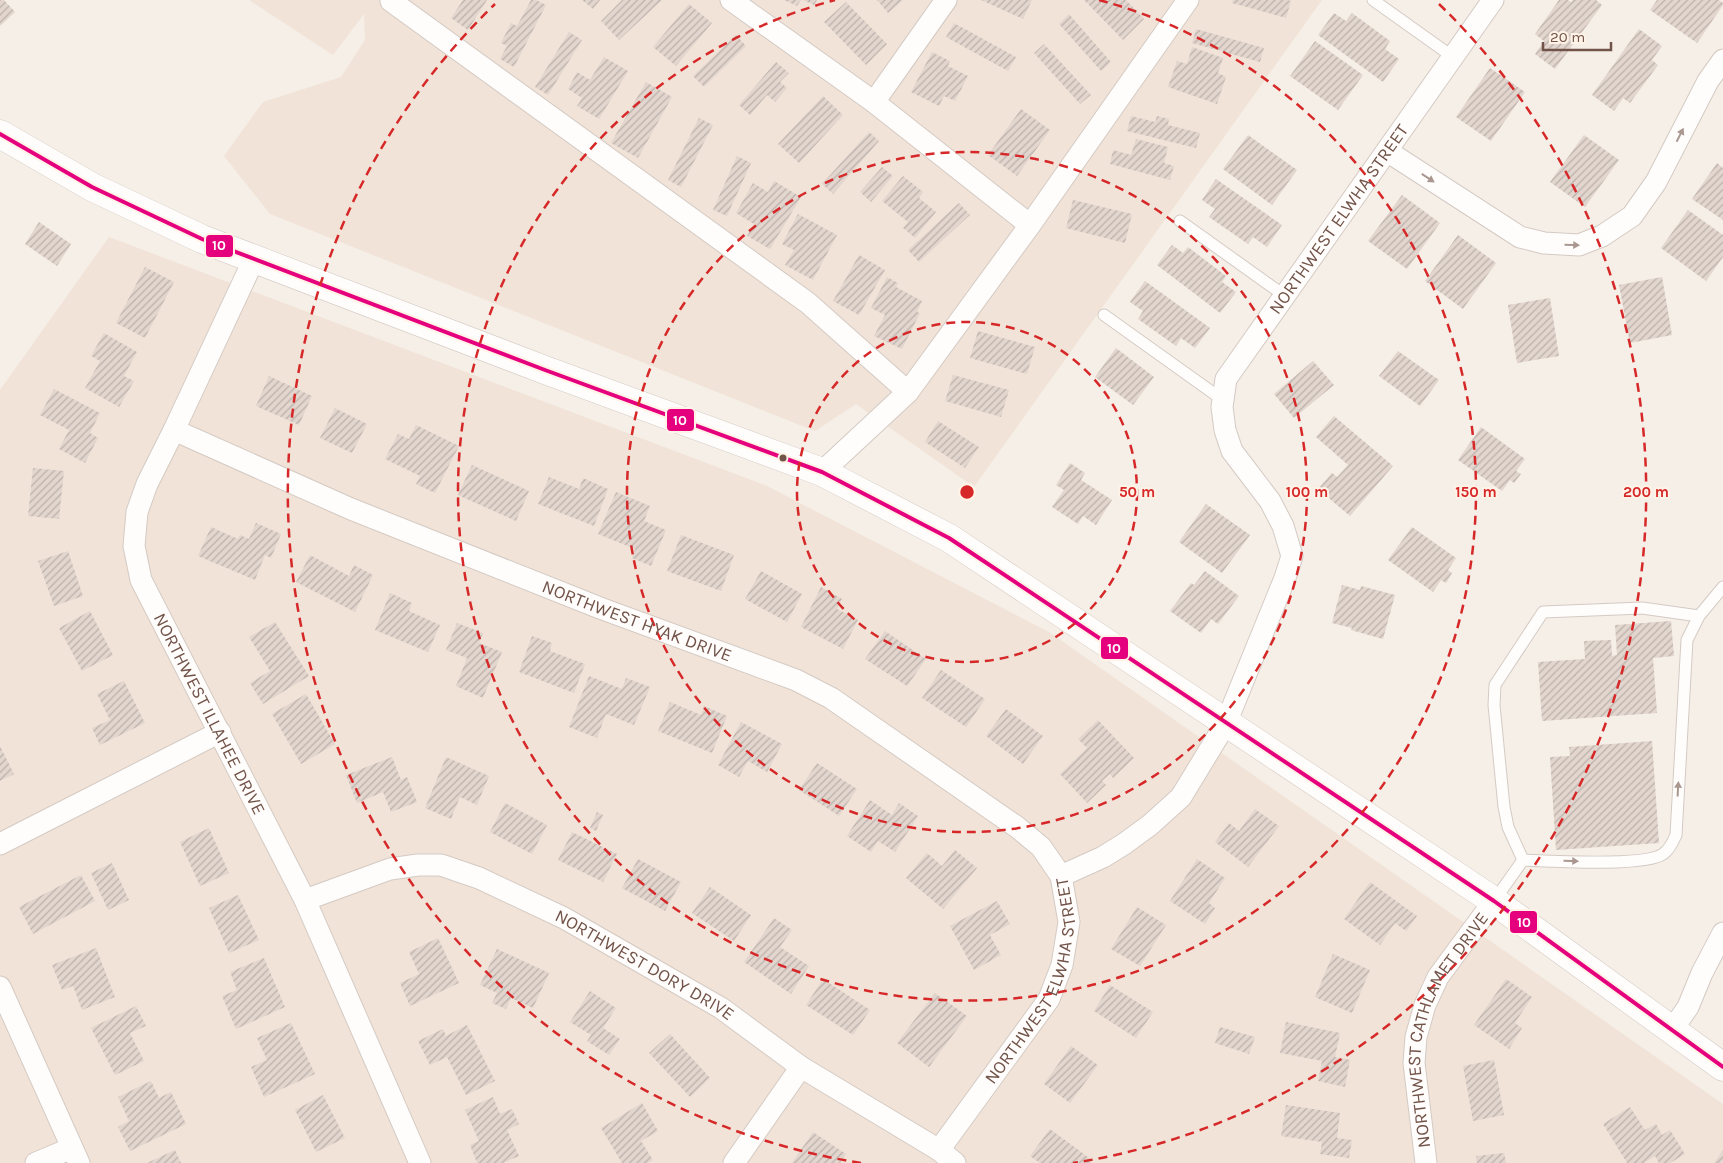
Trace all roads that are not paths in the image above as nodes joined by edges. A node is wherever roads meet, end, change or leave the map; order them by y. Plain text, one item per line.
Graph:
1 (731, 0) edge
2 (946, 0) edge
3 (1188, 0) edge
4 (1373, 0) edge
5 (1493, 0) edge
6 (391, 1) edge
7 (1453, 57) junction
8 (1723, 60) edge
9 (874, 102) junction
10 (0, 134) edge
11 (1387, 151) junction
12 (1180, 221) dead end
13 (1030, 225) junction
14 (254, 259) junction
15 (1285, 296) junction
16 (1104, 315) dead end
17 (908, 392) junction
18 (1224, 400) junction
19 (174, 430) junction
20 (822, 472) junction
21 (1723, 587) edge
22 (1699, 616) junction
23 (1226, 723) junction
24 (220, 732) junction
25 (0, 844) edge
26 (1523, 860) junction
27 (1061, 876) junction
28 (305, 900) junction
29 (1494, 901) junction
30 (1723, 933) edge
31 (0, 987) edge
32 (1672, 1030) junction
33 (801, 1067) junction
34 (1723, 1067) edge
35 (76, 1155) edge
36 (947, 1157) edge
37 (36, 1163) edge
38 (420, 1163) edge
39 (734, 1163) edge
40 (1426, 1163) edge

1 - 9 street
2 - 9 street
3 - 13 street
4 - 7 lane
5 - 7 street, NORTHWEST ELWHA STREET
6 - 17 street
7 - 11 street, NORTHWEST ELWHA STREET
11 -> 8 street
9 - 13 street
10 - 14 street
11 - 15 street, NORTHWEST ELWHA STREET
12 - 15 lane
13 - 17 street
14 - 19 street, NORTHWEST ILLAHEE DRIVE
14 - 20 street
15 - 18 street, NORTHWEST ELWHA STREET
16 - 18 lane
17 - 20 street
18 - 23 street, NORTHWEST ELWHA STREET
19 - 24 street, NORTHWEST ILLAHEE DRIVE
19 - 27 street, NORTHWEST HYAK DRIVE
20 - 23 street
21 - 22 lane
26 -> 22 lane
22 - 26 lane
23 - 27 street, NORTHWEST ELWHA STREET
23 - 29 street
24 - 25 street
24 - 28 street, NORTHWEST ILLAHEE DRIVE
26 - 29 lane
27 - 36 street, NORTHWEST ELWHA STREET
28 - 33 street, NORTHWEST DORY DRIVE
28 - 38 street, NORTHWEST ILLAHEE DRIVE
29 - 32 street
29 - 40 street, NORTHWEST CATHLAMET DRIVE
30 - 32 street
31 - 35 street
32 - 34 street
33 - 36 street, NORTHWEST DORY DRIVE
33 - 39 street
35 - 37 street

